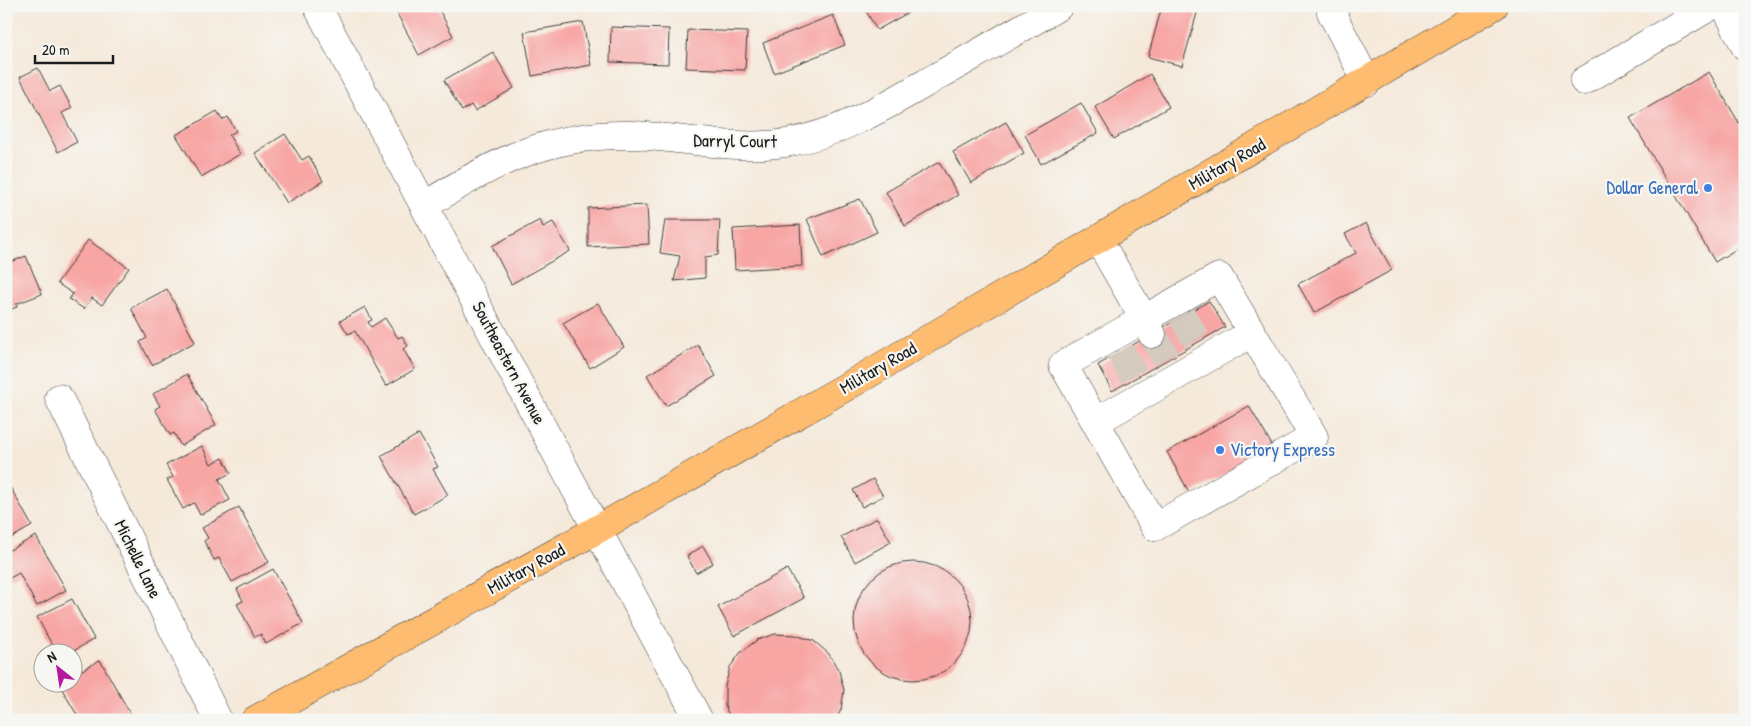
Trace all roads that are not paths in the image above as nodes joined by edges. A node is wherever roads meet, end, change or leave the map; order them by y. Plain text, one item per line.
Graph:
1 (317, 6) edge
2 (1059, 6) edge
3 (1336, 6) edge
4 (1711, 6) edge
5 (1725, 6) edge
6 (1491, 7) edge
7 (1745, 46) edge
8 (1584, 81) dead end
9 (1367, 82) junction
10 (424, 206) junction
11 (1098, 239) junction
12 (1148, 327) junction
13 (1252, 333) junction
14 (59, 398) dead end
15 (1095, 422) junction
16 (598, 529) junction
17 (218, 720) edge
18 (255, 720) edge
19 (699, 720) edge

1 - 10 street, Southeastern Avenue
2 - 10 street, Darryl Court
3 - 9 street
4 - 8 street
5 - 7 street
6 - 9 main road, Military Road
9 - 11 main road, Military Road
10 - 16 street, Southeastern Avenue
11 - 12 street
11 - 16 main road, Military Road
12 - 13 street
12 - 15 street
13 - 15 street
13 - 15 street
14 - 17 street, Michelle Lane
16 - 18 main road, Military Road
16 - 19 street, Southeastern Avenue

